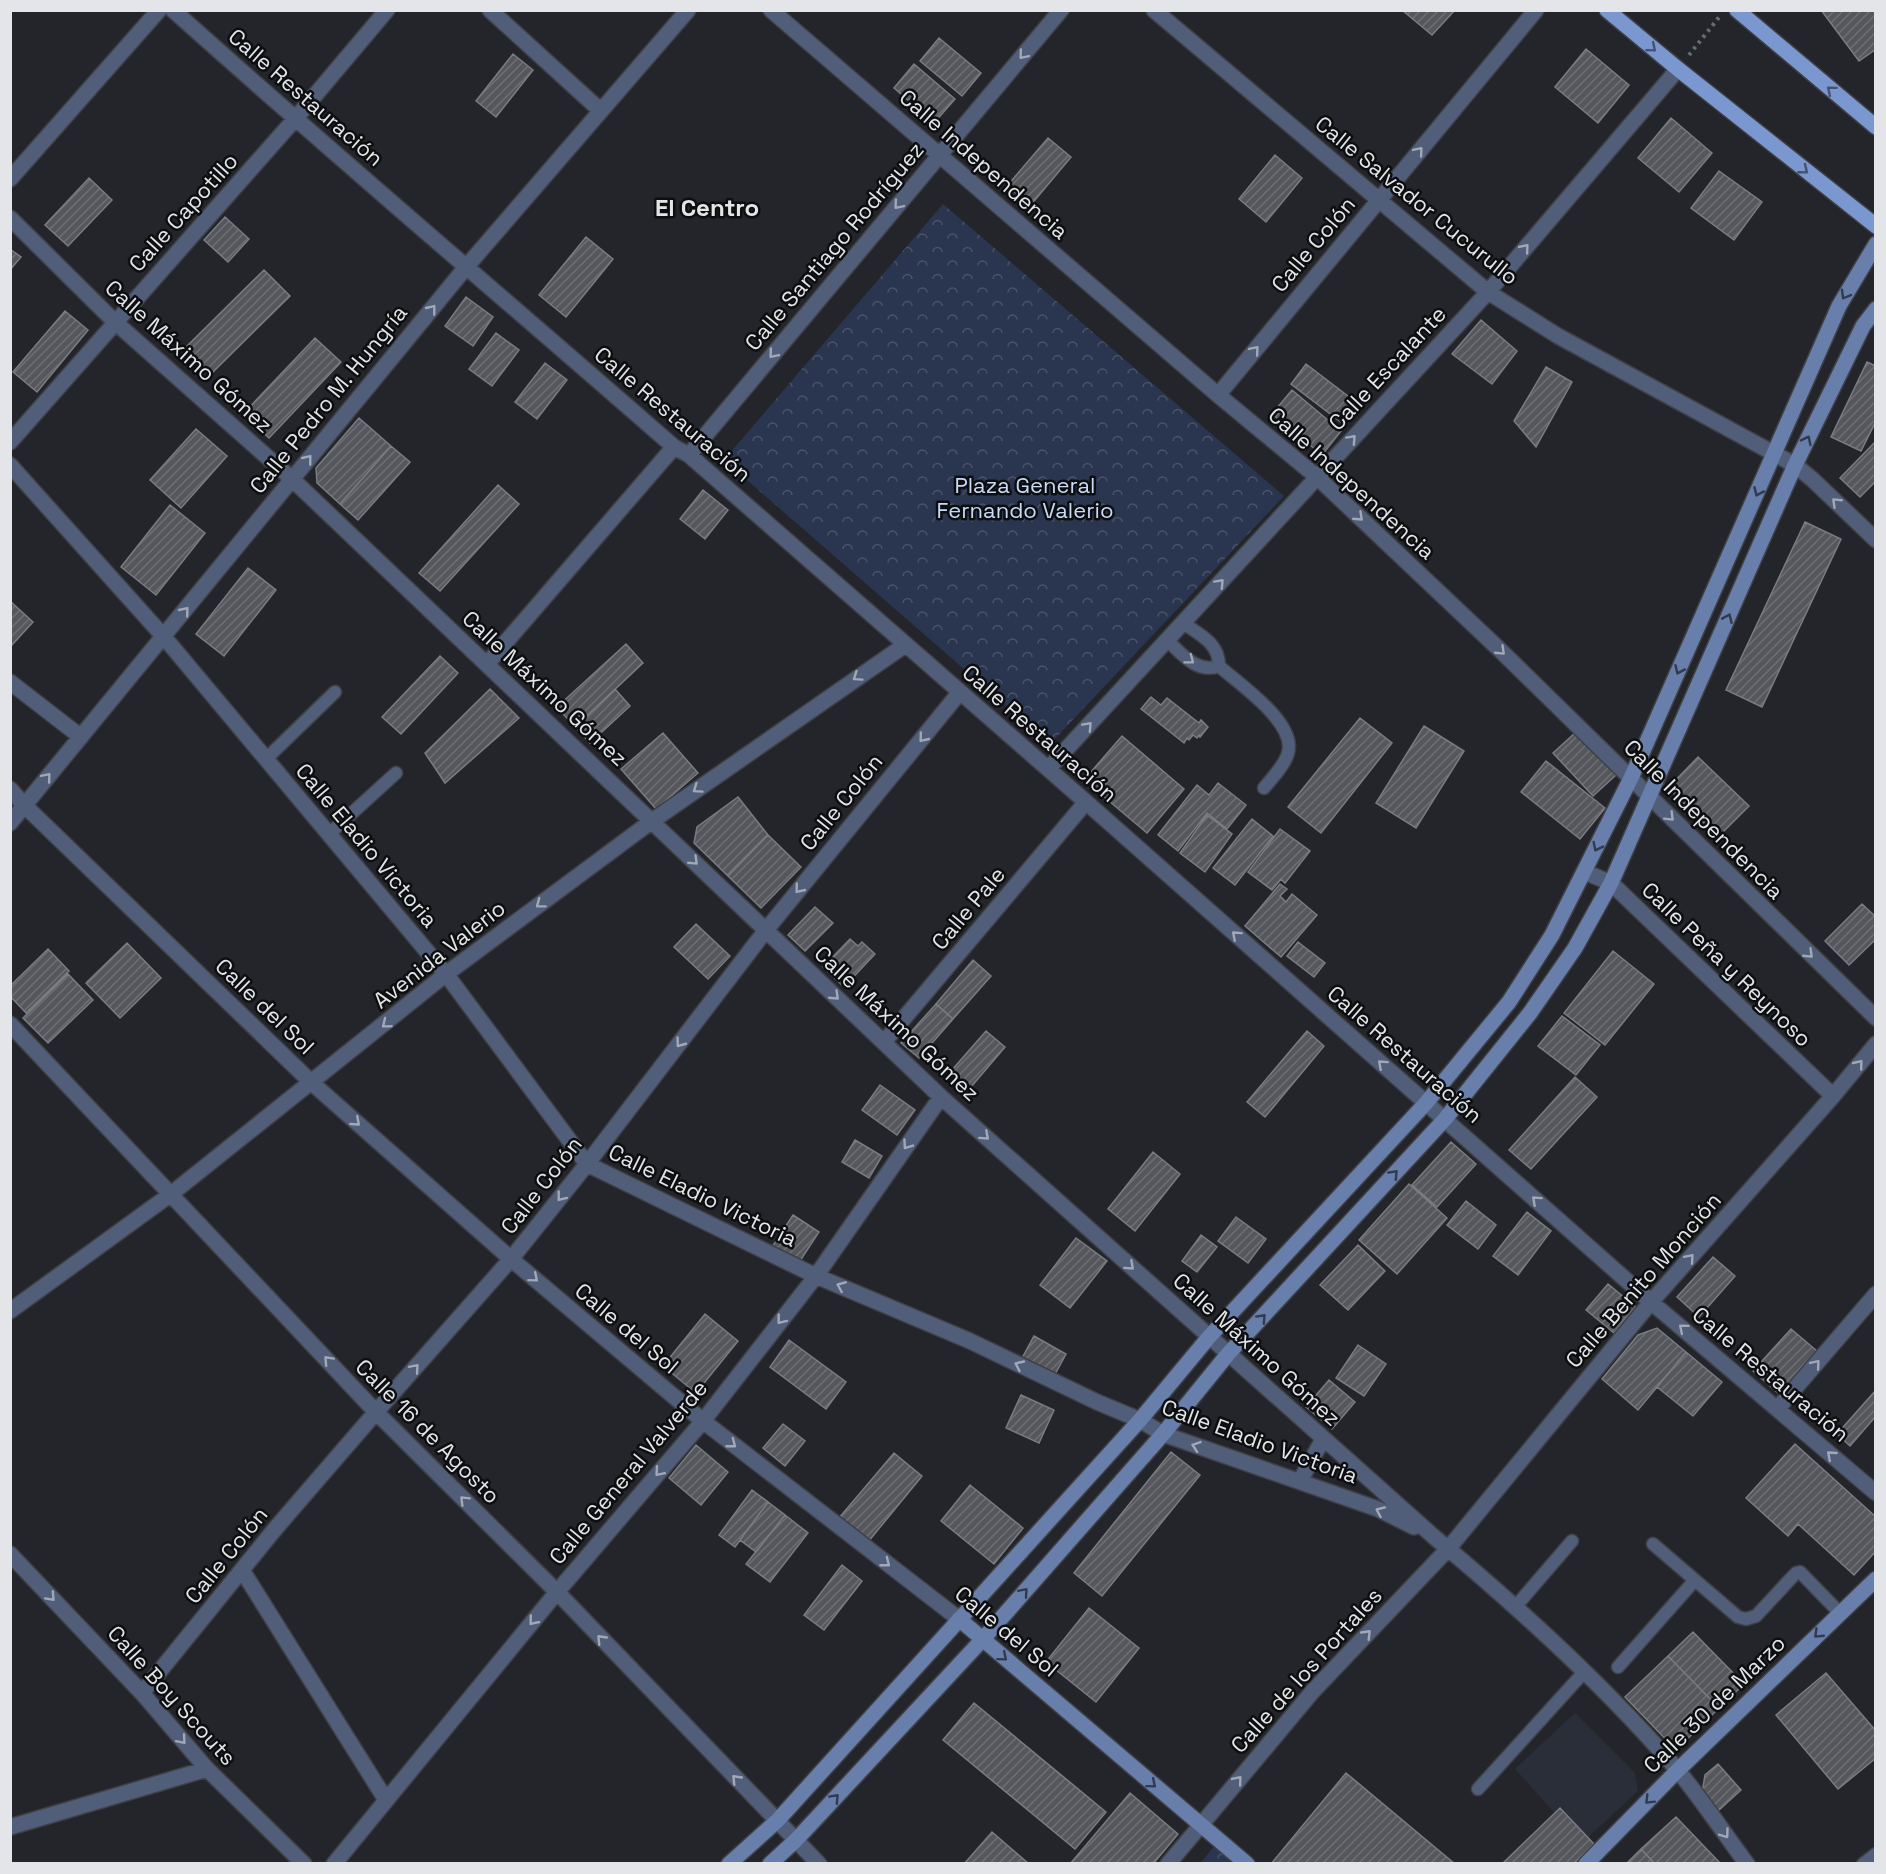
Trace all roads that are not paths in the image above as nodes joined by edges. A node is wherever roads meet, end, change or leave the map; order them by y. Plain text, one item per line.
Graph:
1 (159, 10) edge
2 (173, 10) edge
3 (387, 10) edge
4 (490, 10) edge
5 (688, 10) edge
6 (771, 10) edge
7 (1061, 10) edge
8 (1154, 10) edge
9 (1536, 10) edge
10 (1607, 10) edge
11 (1737, 10) edge
12 (1678, 69) junction
13 (601, 111) junction
14 (295, 119) junction
15 (1875, 127) edge
16 (939, 155) junction
17 (10, 179) edge
18 (1379, 200) junction
19 (10, 218) edge
20 (1875, 226) edge
21 (1875, 244) edge
22 (467, 266) junction
23 (1488, 292) junction
24 (1875, 309) edge
25 (115, 322) junction
26 (1218, 395) junction
27 (10, 442) edge
28 (674, 447) junction
29 (1775, 453) junction
30 (689, 455) junction
31 (10, 465) edge
32 (1795, 465) junction
33 (1317, 477) junction
34 (292, 479) junction
35 (1875, 540) edge
36 (1183, 623) junction
37 (164, 637) junction
38 (1167, 640) junction
39 (905, 645) junction
40 (487, 664) junction
41 (1218, 666) junction
42 (10, 682) edge
43 (335, 692) dead end
44 (960, 693) junction
45 (81, 736) junction
46 (266, 759) junction
47 (1048, 769) junction
48 (396, 773) dead end
49 (1631, 778) junction
50 (1264, 788) dead end
51 (10, 789) edge
52 (1650, 797) junction
53 (1086, 802) junction
54 (24, 805) junction
55 (652, 821) junction
56 (10, 822) edge
57 (329, 834) junction
58 (1585, 872) junction
59 (1611, 883) junction
60 (766, 930) junction
61 (446, 974) junction
62 (1875, 1018) edge
63 (10, 1024) edge
64 (884, 1042) junction
65 (1875, 1044) edge
66 (312, 1083) junction
67 (1833, 1096) junction
68 (941, 1097) junction
69 (1426, 1103) junction
70 (1445, 1119) junction
71 (587, 1164) junction
72 (171, 1194) junction
73 (511, 1259) junction
74 (816, 1276) junction
75 (1875, 1294) edge
76 (1651, 1302) junction
77 (10, 1311) edge
78 (1209, 1337) junction
79 (1228, 1354) junction
80 (1778, 1408) junction
81 (376, 1412) junction
82 (1140, 1420) junction
83 (703, 1421) junction
84 (1163, 1434) junction
85 (1323, 1438) junction
86 (1300, 1481) junction
87 (1875, 1493) edge
88 (1433, 1536) junction
89 (1572, 1541) dead end
90 (1653, 1544) dead end
91 (1448, 1549) junction
92 (10, 1554) edge
93 (242, 1570) junction
94 (1875, 1579) edge
95 (1695, 1580) junction
96 (557, 1592) junction
97 (1516, 1606) junction
98 (1840, 1613) junction
99 (959, 1619) junction
100 (982, 1640) junction
101 (1618, 1666) dead end
102 (1585, 1671) junction
103 (142, 1693) junction
104 (207, 1769) junction
105 (1678, 1770) junction
106 (1478, 1789) dead end
107 (386, 1800) junction
108 (777, 1821) junction
109 (1201, 1825) junction
110 (10, 1827) edge
111 (795, 1840) junction
112 (1875, 1854) edge
113 (303, 1863) edge
114 (334, 1863) edge
115 (729, 1863) edge
116 (770, 1863) edge
117 (819, 1863) edge
118 (1168, 1863) edge
119 (1247, 1863) edge
120 (1586, 1863) edge
121 (1746, 1863) edge
122 (1863, 1863) edge

1 - 17 street
2 - 14 street, Calle Restauración
3 - 14 street, Calle Capotillo
4 - 13 street
5 - 13 street, Calle Pedro M. Hungría
6 - 16 street, Calle Independencia
7 -> 16 street, Calle Santiago Rodríguez
8 - 18 street, Calle Salvador Cucurullo
18 -> 9 street, Calle Colón
10 -> 12 main road
15 -> 11 main road
12 -> 20 main road
23 -> 12 street, Calle Escalante
13 - 22 street, Calle Pedro M. Hungría
14 - 22 street, Calle Restauración
14 - 25 street, Calle Capotillo
16 - 26 street, Calle Independencia
16 -> 30 street, Calle Santiago Rodríguez
18 - 23 street, Calle Salvador Cucurullo
26 -> 18 street, Calle Colón
19 - 25 street, Calle Máximo Gómez
21 -> 29 main road
22 - 28 street, Calle Restauración
34 -> 22 street, Calle Pedro M. Hungría
23 - 29 street, Calle Salvador Cucurullo
33 -> 23 street, Calle Escalante
32 -> 24 main road
25 - 27 street, Calle Capotillo
25 - 34 street, Calle Máximo Gómez
26 - 33 street, Calle Independencia
28 - 30 street, Calle Restauración
28 - 40 street
29 - 32 street, Calle Salvador Cucurullo
29 -> 49 main road
30 - 39 street, Calle Restauración
31 - 37 street, Calle Eladio Victoria
35 -> 32 street, Calle Salvador Cucurullo
52 -> 32 main road
36 -> 33 street, Calle Escalante
33 -> 49 street, Calle Independencia
37 -> 34 street, Calle Pedro M. Hungría
34 - 40 street, Calle Máximo Gómez
36 - 38 street, Calle Escalante
36 - 41 lane
37 - 45 street, Calle Pedro M. Hungría
37 - 46 street, Calle Eladio Victoria
38 -> 41 lane
47 -> 38 street, Calle Escalante
39 - 44 street, Calle Restauración
39 -> 55 street, Avenida Valerio
40 - 55 street, Calle Máximo Gómez
41 - 50 lane
42 - 45 street
43 - 46 lane
44 - 47 street, Calle Restauración
44 -> 60 street, Calle Colón
54 -> 45 street, Calle Pedro M. Hungría
46 - 57 street, Calle Eladio Victoria
47 - 53 street, Calle Restauración
48 - 57 lane
49 - 52 street, Calle Independencia
49 -> 58 main road
51 - 54 street, Calle del Sol
52 - 59 main road
52 -> 62 street, Calle Independencia
53 - 64 street, Calle Pale
69 -> 53 street, Calle Restauración
54 - 56 street, Calle Pedro M. Hungría
54 - 66 street, Calle del Sol
55 -> 60 street, Calle Máximo Gómez
55 -> 61 street, Avenida Valerio
57 - 61 street, Calle Eladio Victoria
58 - 59 street, Calle Peña y Reynoso
58 - 69 main road
59 - 67 street, Calle Peña y Reynoso
59 - 70 main road
60 -> 64 street, Calle Máximo Gómez
60 -> 71 street, Calle Colón
61 -> 66 street, Avenida Valerio
61 - 71 street, Calle Eladio Victoria
63 - 72 street, Calle 16 de Agosto
64 - 68 street, Calle Máximo Gómez
67 -> 65 street, Calle Benito Monción
66 - 72 street, Avenida Valerio
66 -> 73 street, Calle del Sol
76 -> 67 street, Calle Benito Monción
68 -> 74 street, Calle General Valverde
68 -> 78 street, Calle Máximo Gómez
69 - 70 street, Calle Restauración
69 - 78 main road
76 -> 70 street, Calle Restauración
79 -> 70 main road
71 -> 73 street, Calle Colón
71 - 74 street, Calle Eladio Victoria
72 - 77 street, Avenida Valerio
81 -> 72 street, Calle 16 de Agosto
81 -> 73 street, Calle Colón
73 -> 83 street, Calle del Sol
82 -> 74 street, Calle Eladio Victoria
74 -> 83 street, Calle General Valverde
80 -> 75 street
80 -> 76 street, Calle Restauración
76 - 91 street, Calle Benito Monción
78 - 79 street, Calle Máximo Gómez
78 - 82 main road
79 - 84 main road
79 - 85 street, Calle Máximo Gómez
87 -> 80 street, Calle Restauración
81 - 93 street, Calle Colón
96 -> 81 street, Calle 16 de Agosto
82 - 84 street, Calle Eladio Victoria
82 - 99 main road
83 -> 96 street, Calle General Valverde
83 -> 99 street, Calle del Sol
86 -> 84 street, Calle Eladio Victoria
100 -> 84 main road
85 - 86 street
85 - 88 street, Calle Máximo Gómez
88 -> 86 street, Calle Eladio Victoria
88 - 91 street, Calle Máximo Gómez
89 - 97 lane
90 - 95 lane
91 - 97 street, Calle Máximo Gómez
109 -> 91 street, Calle de los Portales
92 -> 103 street, Calle Boy Scouts
93 - 103 street, Calle Colón
93 - 107 street
94 - 98 main road, Calle 30 de Marzo
95 - 98 lane
95 - 101 lane
96 -> 107 street, Calle General Valverde
108 -> 96 street, Calle 16 de Agosto
97 - 102 street, Calle Máximo Gómez
98 -> 105 main road, Calle 30 de Marzo
99 - 100 main road, Calle del Sol
99 - 108 main road
100 -> 109 main road, Calle del Sol
111 -> 100 main road
102 - 105 street, Calle Máximo Gómez
102 - 106 lane
103 -> 104 street, Calle Boy Scouts
104 - 110 street
104 - 113 street, Calle Boy Scouts
105 -> 120 main road, Calle 30 de Marzo
105 -> 121 street, Calle Máximo Gómez
107 - 114 street, Calle General Valverde
108 - 111 street, Calle 16 de Agosto
108 - 115 main road
109 - 118 street
109 - 119 main road, Calle del Sol
111 - 116 main road
111 - 117 street, Calle 16 de Agosto
112 - 122 lane

